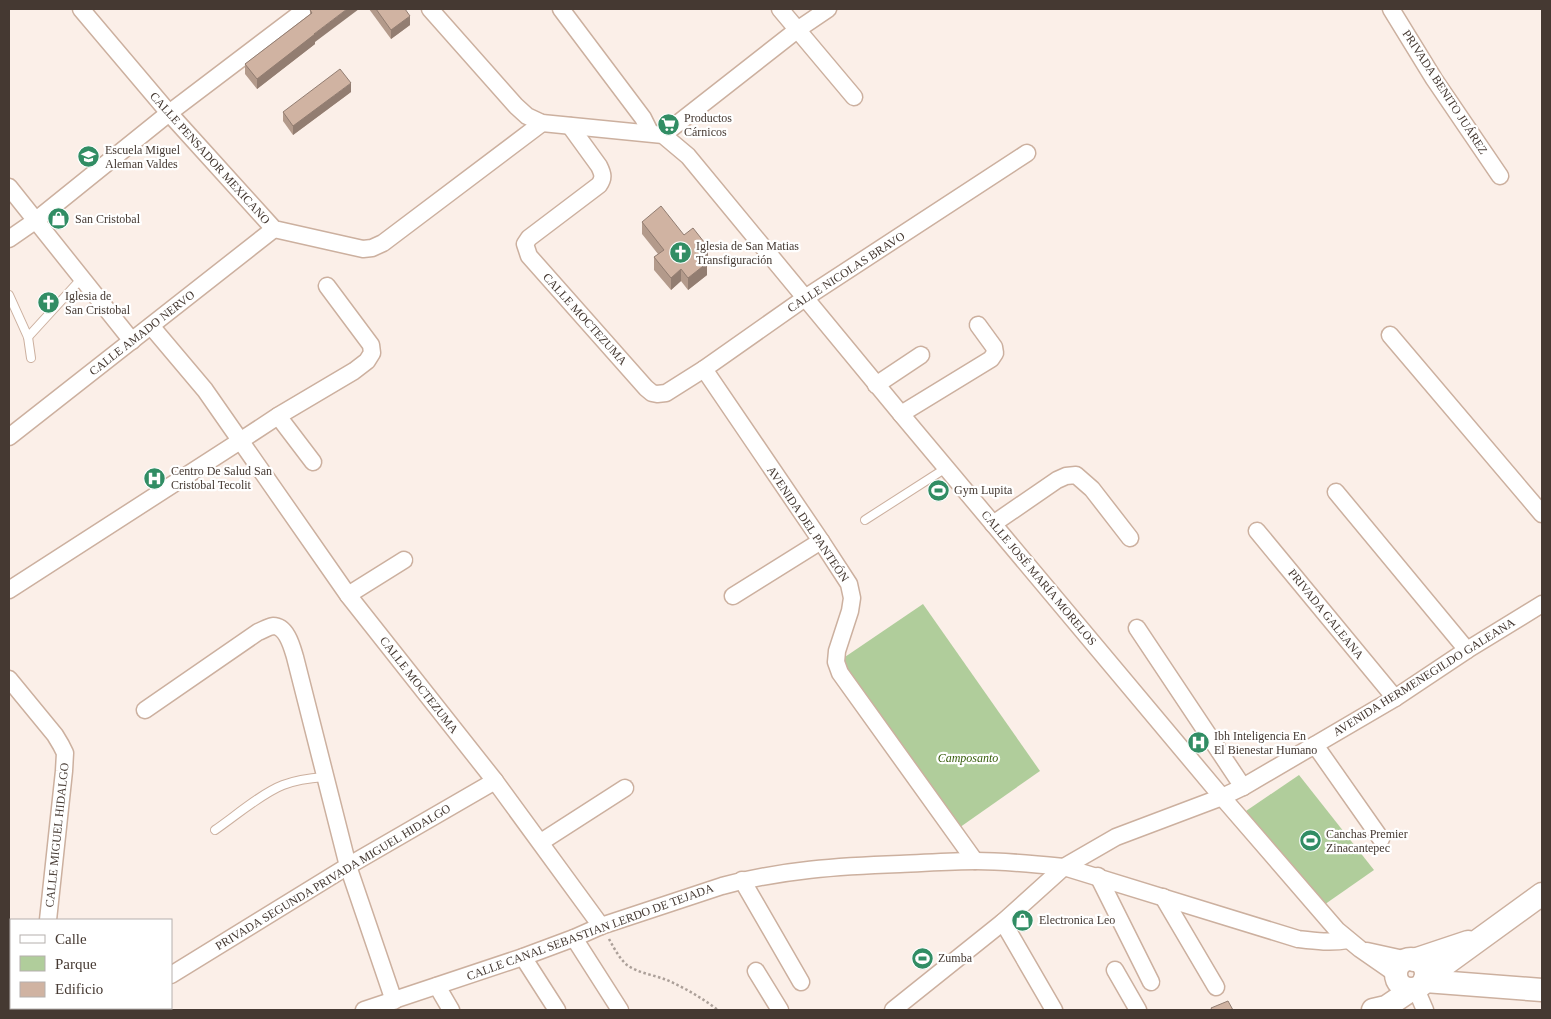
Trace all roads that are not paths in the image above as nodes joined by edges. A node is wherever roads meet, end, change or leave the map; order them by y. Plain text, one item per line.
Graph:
1 (81, 9) edge
2 (306, 9) edge
3 (430, 9) edge
4 (561, 9) edge
5 (780, 9) edge
6 (828, 9) edge
7 (1390, 9) edge
8 (797, 30) junction
9 (854, 97) dead end
10 (169, 113) junction
11 (542, 123) junction
12 (570, 126) junction
13 (657, 133) junction
14 (1027, 153) dead end
15 (1500, 176) dead end
16 (9, 187) edge
17 (35, 221) junction
18 (274, 229) junction
19 (9, 240) edge
20 (81, 279) junction
21 (328, 286) dead end
22 (9, 295) edge
23 (806, 298) junction
24 (978, 325) dead end
25 (151, 326) junction
26 (1390, 335) dead end
27 (28, 337) junction
28 (132, 342) junction
29 (921, 355) dead end
30 (31, 358) dead end
31 (704, 369) junction
32 (876, 385) junction
33 (666, 393) joint
34 (901, 414) junction
35 (278, 416) junction
36 (9, 437) edge
37 (240, 441) junction
38 (313, 462) dead end
39 (946, 468) junction
40 (1336, 492) dead end
41 (1542, 514) edge
42 (865, 520) dead end
43 (993, 524) junction
44 (1257, 531) dead end
45 (1130, 538) dead end
46 (821, 541) junction
47 (404, 560) dead end
48 (9, 590) edge
49 (348, 595) junction
50 (733, 596) dead end
51 (1542, 604) edge
52 (1137, 628) dead end
53 (1467, 650) junction
54 (12, 688) edge
55 (1395, 698) junction
56 (145, 710) dead end
57 (1315, 745) junction
58 (324, 776) junction
59 (495, 781) junction
60 (1243, 787) junction
61 (625, 788) dead end
62 (1222, 797) junction
63 (215, 830) dead end
64 (1381, 839) dead end
65 (541, 842) junction
66 (975, 861) junction
67 (348, 866) junction
68 (1064, 867) junction
69 (1098, 876) junction
70 (742, 880) junction
71 (1542, 894) edge
72 (1163, 897) junction
73 (48, 919) edge
74 (1002, 922) junction
75 (601, 926) junction
76 (574, 938) junction
77 (1354, 945) junction
78 (523, 957) junction
79 (1115, 970) dead end
80 (756, 971) dead end
81 (172, 973) edge
82 (1411, 976) junction
83 (801, 982) dead end
84 (1151, 982) dead end
85 (437, 986) junction
86 (1216, 987) dead end
87 (1542, 990) edge
88 (394, 1001) junction
89 (364, 1010) edge
90 (451, 1010) edge
91 (557, 1010) edge
92 (620, 1010) edge
93 (780, 1010) edge
94 (893, 1010) edge
95 (1054, 1010) edge
96 (1138, 1010) edge
97 (1368, 1010) edge
98 (1373, 1010) edge
99 (1425, 1010) edge

1 - 10 street, CALLE PENSADOR MEXICANO
2 - 10 street
3 - 11 street
4 - 13 street, CALLE JOSÉ MARÍA MORELOS
5 - 8 street
6 - 8 street
7 - 15 street, PRIVADA BENITO JUÁREZ
8 - 9 street
8 - 13 street
10 - 17 street
10 - 18 street, CALLE PENSADOR MEXICANO
11 - 12 street
11 - 18 street, CALLE PENSADOR MEXICANO
12 - 13 street
12 - 33 street, CALLE MOCTEZUMA
13 - 23 street, CALLE JOSÉ MARÍA MORELOS
14 - 23 street, CALLE NICOLAS BRAVO
16 - 17 street
17 - 19 street
17 - 20 street
18 - 25 street, CALLE AMADO NERVO
20 - 27 lane
20 - 28 street
21 - 35 street
22 - 27 lane
23 - 31 street, CALLE NICOLAS BRAVO
23 - 32 street, CALLE JOSÉ MARÍA MORELOS
24 - 34 street
25 - 28 street, CALLE AMADO NERVO
25 - 37 street, CALLE MOCTEZUMA
26 - 41 street
27 - 30 lane
28 - 36 street, CALLE AMADO NERVO
29 - 32 street
31 - 33 street, CALLE NICOLAS BRAVO
31 - 46 street, AVENIDA DEL PANTEÓN
32 - 34 street, CALLE JOSÉ MARÍA MORELOS
34 - 39 street, CALLE JOSÉ MARÍA MORELOS
35 - 37 street
35 - 38 street
37 - 48 street
37 - 49 street, CALLE MOCTEZUMA
39 - 42 lane
39 - 43 street, CALLE JOSÉ MARÍA MORELOS
40 - 53 street
43 - 45 street
43 - 62 street, CALLE JOSÉ MARÍA MORELOS
44 - 55 street, PRIVADA GALEANA
46 - 50 street
46 - 66 street, AVENIDA DEL PANTEÓN
47 - 49 street
49 - 59 street, CALLE MOCTEZUMA
51 - 53 street, AVENIDA HERMENEGILDO GALEANA
52 - 60 street
53 - 55 street, AVENIDA HERMENEGILDO GALEANA
54 - 73 street, CALLE MIGUEL HIDALGO
55 - 57 street, AVENIDA HERMENEGILDO GALEANA
56 - 58 street
57 - 60 street, AVENIDA HERMENEGILDO GALEANA
57 - 64 street
58 - 63 lane
58 - 67 street
59 - 65 street, CALLE MOCTEZUMA
59 - 67 street, PRIVADA SEGUNDA PRIVADA MIGUEL HIDALGO
60 - 62 street, AVENIDA HERMENEGILDO GALEANA
61 - 65 street
62 - 68 street, AVENIDA HERMENEGILDO GALEANA
62 - 77 street, CALLE JOSÉ MARÍA MORELOS
65 - 75 street, CALLE MOCTEZUMA
66 - 68 street, CALLE CANAL SEBASTIAN LERDO DE TEJADA
66 - 70 street, CALLE CANAL SEBASTIAN LERDO DE TEJADA
67 - 81 street, PRIVADA SEGUNDA PRIVADA MIGUEL HIDALGO
67 - 88 street
68 - 69 street, CALLE CANAL SEBASTIAN LERDO DE TEJADA
68 - 74 street, AVENIDA HERMENEGILDO GALEANA
69 - 72 street, CALLE CANAL SEBASTIAN LERDO DE TEJADA
69 - 84 street
70 - 75 street, CALLE CANAL SEBASTIAN LERDO DE TEJADA
70 - 83 street
71 - 82 street
72 - 77 street, CALLE CANAL SEBASTIAN LERDO DE TEJADA
72 - 86 street
74 - 94 street, AVENIDA HERMENEGILDO GALEANA
74 - 95 street
75 - 76 street, CALLE CANAL SEBASTIAN LERDO DE TEJADA
76 - 78 street, CALLE CANAL SEBASTIAN LERDO DE TEJADA
76 - 92 street
77 - 82 street
78 - 85 street, CALLE CANAL SEBASTIAN LERDO DE TEJADA
78 - 91 street
79 - 96 street
80 - 93 street
82 - 87 street
82 - 97 street
82 - 98 street
82 - 99 street
85 - 88 street, CALLE CANAL SEBASTIAN LERDO DE TEJADA
85 - 90 street
88 - 89 street, CALLE CANAL SEBASTIAN LERDO DE TEJADA

